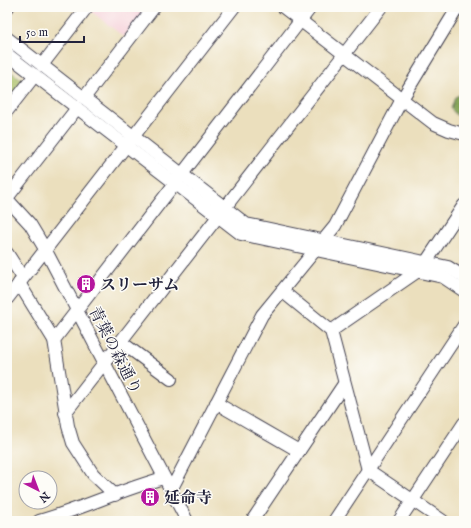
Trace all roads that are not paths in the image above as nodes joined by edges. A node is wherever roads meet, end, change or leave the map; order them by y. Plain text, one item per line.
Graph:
1 (87, 7) edge
2 (154, 7) edge
3 (234, 7) edge
4 (283, 7) edge
5 (311, 7) edge
6 (381, 7) edge
7 (458, 7) edge
8 (301, 20) junction
9 (7, 38) edge
10 (7, 54) edge
11 (344, 54) junction
12 (42, 65) junction
13 (35, 75) junction
14 (402, 99) junction
15 (80, 103) junction
16 (7, 111) edge
17 (464, 134) edge
18 (129, 141) junction
19 (179, 178) junction
20 (7, 198) edge
21 (464, 205) edge
22 (222, 212) junction
23 (320, 245) junction
24 (45, 249) junction
25 (7, 253) edge
26 (426, 262) junction
27 (418, 271) junction
28 (464, 277) edge
29 (21, 281) junction
30 (464, 290) edge
31 (282, 291) junction
32 (7, 299) edge
33 (77, 310) junction
34 (464, 325) edge
35 (331, 331) junction
36 (54, 340) junction
37 (121, 342) junction
38 (104, 363) junction
39 (171, 379) dead end
40 (344, 384) junction
41 (216, 403) junction
42 (66, 413) junction
43 (464, 423) edge
44 (299, 451) junction
45 (368, 470) junction
46 (164, 478) junction
47 (171, 490) junction
48 (115, 495) junction
49 (413, 501) junction
50 (39, 521) edge
51 (187, 521) edge
52 (252, 521) edge
53 (334, 521) edge
54 (399, 521) edge
55 (443, 521) edge

1 - 12 street
2 - 15 street
3 - 18 street
4 - 8 street
5 - 8 street
6 - 11 street
7 - 14 street
8 - 11 street
8 - 19 street
9 - 12 street
10 - 13 street
11 - 14 street
11 - 22 street
12 - 15 street
13 - 15 street
13 - 16 street
14 - 17 street
14 - 23 street
15 - 18 street
15 - 20 street
18 - 19 street
18 - 24 street
19 - 22 street
19 - 33 street
20 - 24 street, 青葉の森通り
21 - 26 street
22 - 23 street
22 - 37 street
23 - 26 street
23 - 27 street
23 - 31 street
24 - 29 street
24 - 33 street, 青葉の森通り
25 - 29 street
26 - 28 street
27 - 30 street
27 - 35 street
29 - 32 street
29 - 36 street
31 - 35 street
31 - 41 street
33 - 36 street
33 - 38 street, 青葉の森通り
34 - 45 street
35 - 40 street
36 - 42 street
37 - 38 street
37 - 39 street
38 - 42 street
38 - 46 street, 青葉の森通り
40 - 44 street
40 - 45 street
41 - 44 street
41 - 47 street
42 - 48 street
43 - 49 street
44 - 52 street
45 - 49 street
45 - 53 street
46 - 47 street, 青葉の森通り
46 - 48 street
47 - 51 street, 青葉の森通り
48 - 50 street
49 - 54 street
49 - 55 street

